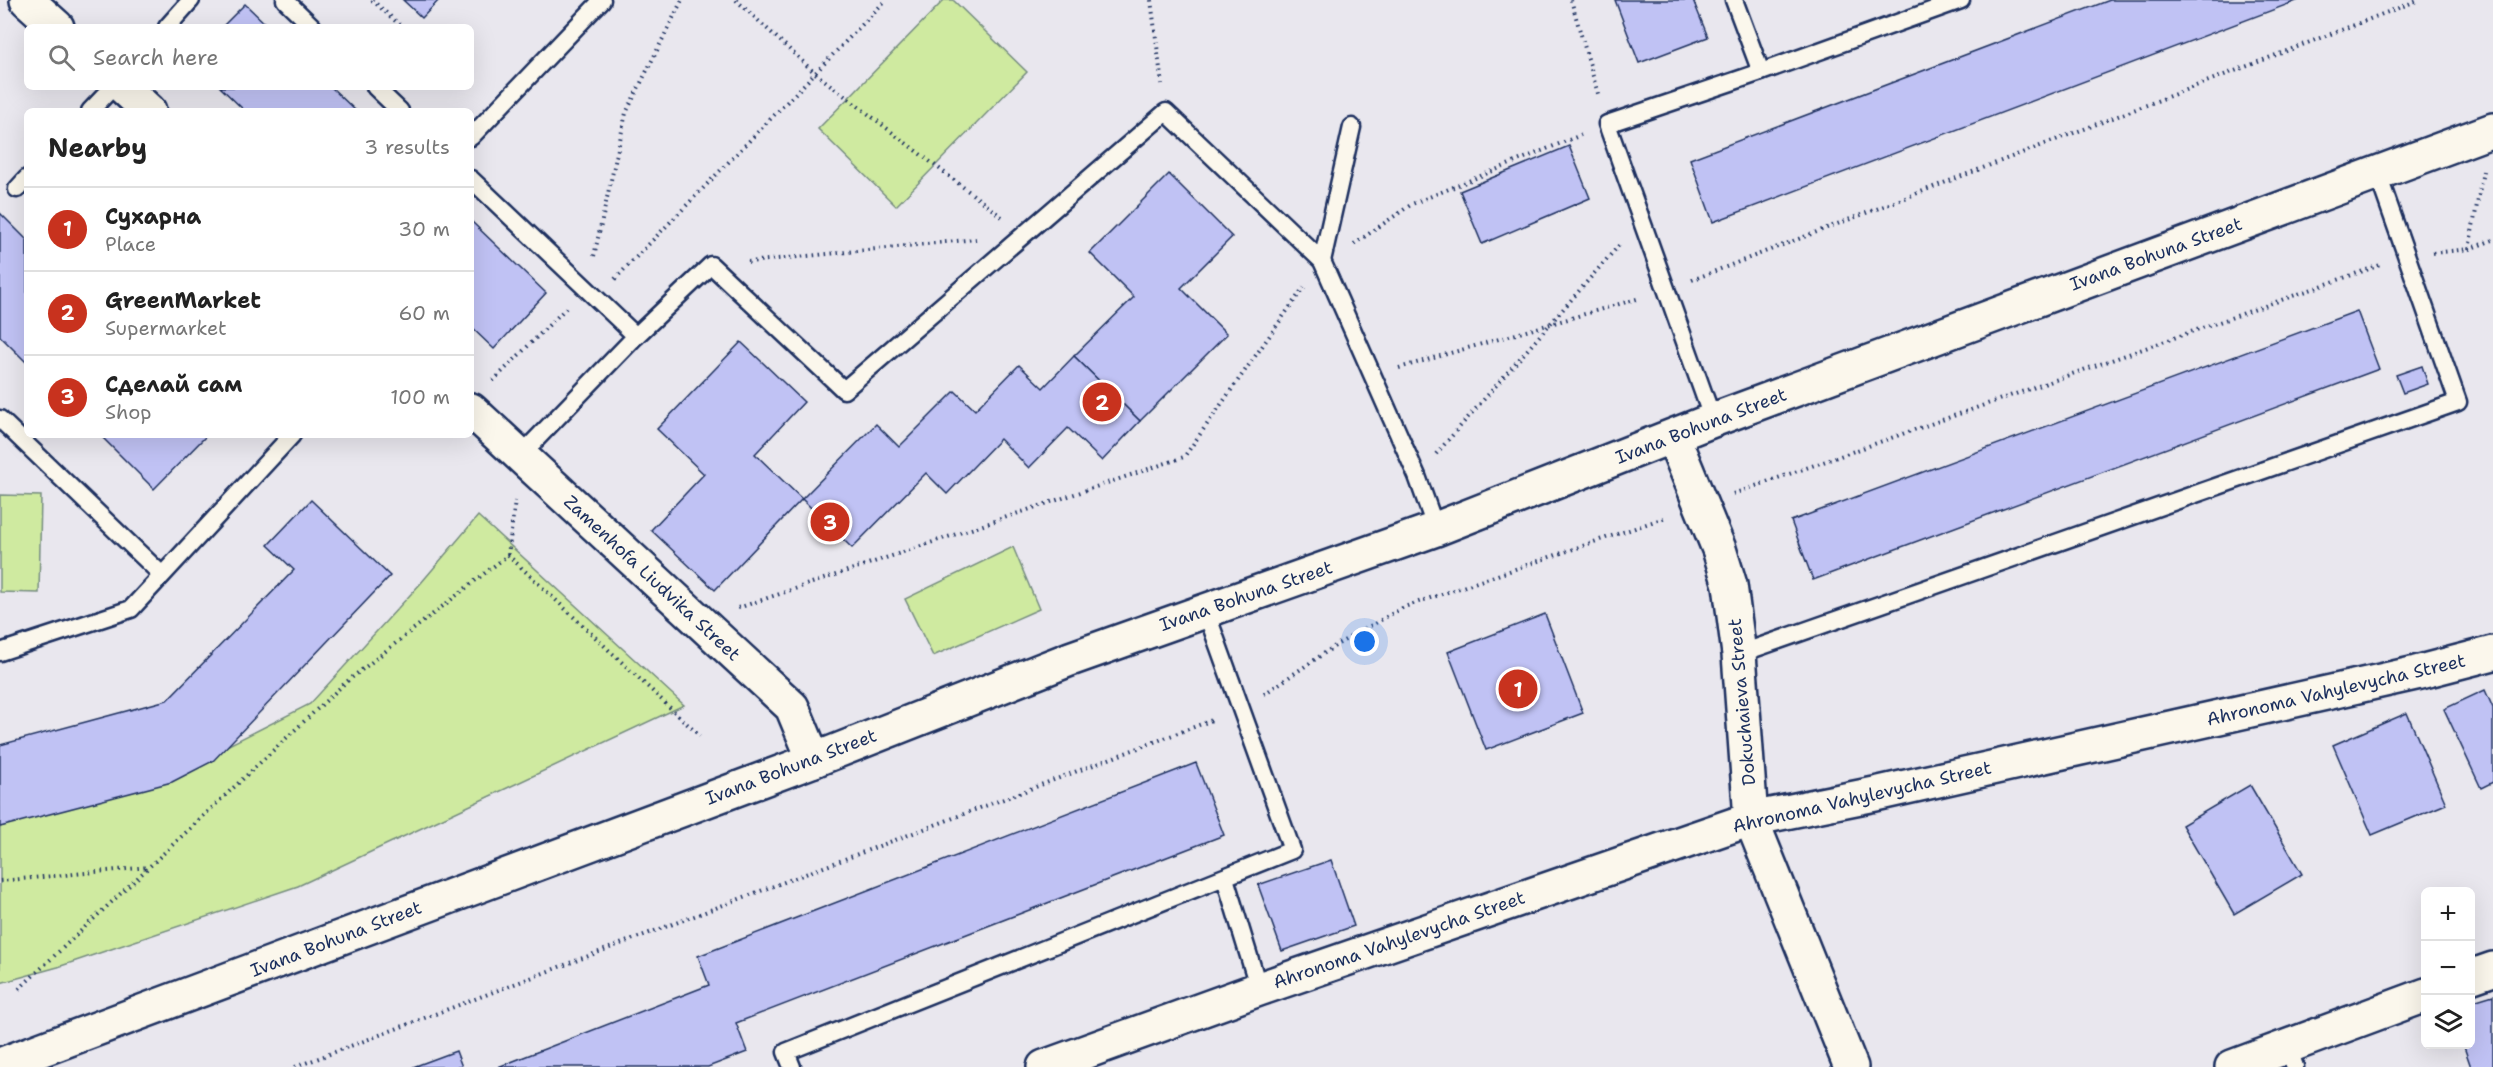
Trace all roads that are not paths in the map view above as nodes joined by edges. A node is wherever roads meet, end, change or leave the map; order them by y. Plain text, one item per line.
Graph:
1 (27, 0) edge
2 (191, 0) edge
3 (285, 0) edge
4 (602, 0) edge
5 (1734, 0) edge
6 (1961, 0) edge
7 (54, 24) edge
8 (170, 24) edge
9 (310, 24) edge
10 (1761, 72) junction
11 (110, 90) edge
12 (126, 90) edge
13 (378, 90) edge
14 (93, 108) edge
15 (145, 108) edge
16 (397, 108) edge
17 (1352, 127) dead end
18 (2493, 130) edge
19 (474, 134) edge
20 (2377, 172) junction
21 (474, 182) edge
22 (1322, 261) junction
23 (636, 336) junction
24 (474, 413) edge
25 (0, 419) edge
26 (1713, 420) junction
27 (1673, 437) junction
28 (289, 438) edge
29 (520, 456) junction
30 (1436, 529) junction
31 (162, 575) junction
32 (1205, 609) junction
33 (0, 652) edge
34 (2493, 653) edge
35 (1739, 654) junction
36 (813, 760) junction
37 (1751, 819) junction
38 (1225, 878) junction
39 (2493, 969) edge
40 (2475, 975) edge
41 (1259, 989) junction
42 (2424, 995) edge
43 (2292, 1057) edge
44 (0, 1065) edge
45 (792, 1067) edge
46 (1044, 1067) edge
47 (1851, 1067) edge
48 (2232, 1067) edge

1 - 7 street
2 - 8 lane
3 - 9 lane
4 - 19 lane
5 - 10 lane
6 - 10 lane
10 - 26 lane
11 - 14 lane
12 - 15 street
13 - 16 lane
17 - 22 lane
18 - 20 street, Ivana Bohuna Street
20 - 26 street, Ivana Bohuna Street
20 - 35 lane
21 - 23 lane
22 - 23 lane
22 - 30 lane
23 - 29 lane
24 - 29 street, Zamenhofa Liudvika Street
25 - 31 lane
26 - 27 street, Ivana Bohuna Street
27 - 30 street, Ivana Bohuna Street
27 - 35 street, Dokuchaieva Street
28 - 31 lane
29 - 36 street, Zamenhofa Liudvika Street
30 - 32 street, Ivana Bohuna Street
31 - 33 lane
32 - 36 street, Ivana Bohuna Street
32 - 38 lane
34 - 37 street, Ahronoma Vahylevycha Street
35 - 37 street, Dokuchaieva Street
36 - 44 street, Ivana Bohuna Street
37 - 41 street, Ahronoma Vahylevycha Street
37 - 47 street, Dokuchaieva Street
38 - 41 lane
38 - 45 lane
39 - 40 street
41 - 46 street, Ahronoma Vahylevycha Street
42 - 43 street
43 - 48 street

